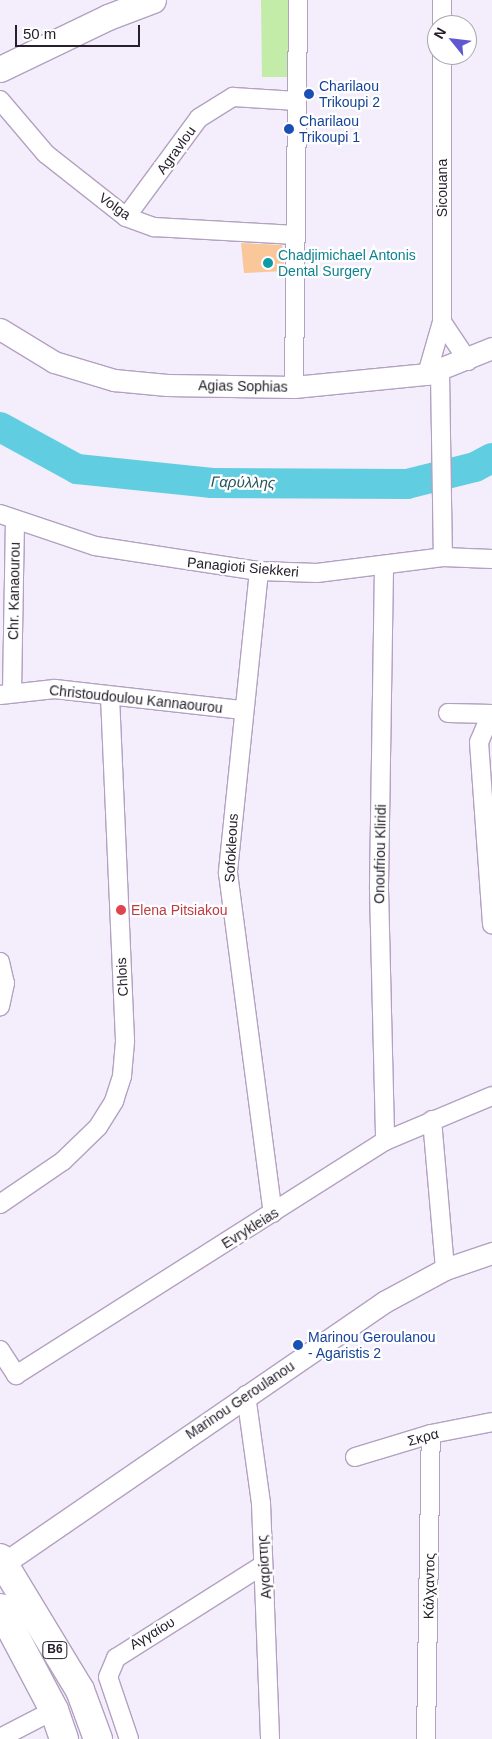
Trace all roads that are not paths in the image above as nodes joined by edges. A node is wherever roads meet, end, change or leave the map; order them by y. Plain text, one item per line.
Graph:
1 (153, 0) edge
2 (298, 0) edge
3 (442, 0) edge
4 (107, 8) edge
5 (442, 15) edge
6 (442, 65) edge
7 (0, 69) edge
8 (0, 100) edge
9 (297, 100) junction
10 (126, 217) junction
11 (296, 235) junction
12 (442, 322) junction
13 (0, 330) edge
14 (492, 348) edge
15 (468, 361) junction
16 (434, 373) junction
17 (294, 386) junction
18 (7, 517) edge
19 (443, 557) junction
20 (492, 559) edge
21 (384, 567) junction
22 (259, 571) junction
23 (6, 694) edge
24 (110, 697) junction
25 (243, 710) junction
26 (448, 713) dead end
27 (492, 714) edge
28 (492, 924) edge
29 (0, 962) edge
30 (0, 1006) edge
31 (492, 1096) edge
32 (432, 1120) junction
33 (385, 1141) junction
34 (0, 1204) edge
35 (272, 1213) junction
36 (492, 1253) edge
37 (445, 1269) junction
38 (0, 1350) edge
39 (246, 1395) junction
40 (492, 1422) edge
41 (431, 1434) junction
42 (354, 1458) dead end
43 (1, 1563) edge
44 (263, 1566) junction
45 (0, 1608) edge
46 (54, 1710) junction
47 (0, 1738) edge
48 (64, 1739) edge
49 (98, 1739) edge
50 (129, 1739) edge
51 (270, 1739) edge
52 (426, 1739) edge

1 - 4 main road
2 - 9 street
3 - 5 street
4 - 7 main road
6 - 12 street, Sicouana
8 - 10 street, Volga
9 - 10 street, Agravlou
9 - 11 street
10 - 11 street, Volga
11 - 17 street
12 - 15 street
12 - 16 street, Sicouana
13 - 17 street, Agias Sophias
14 - 15 street, Agias Sophias
15 - 16 street, Agias Sophias
16 - 17 street, Agias Sophias
16 - 19 street, Sicouana
18 - 22 street, Panagioti Siekkeri
18 - 23 street, Chr. Kanaourou
19 - 20 street, Panagioti Siekkeri
19 - 21 street, Panagioti Siekkeri
21 - 22 street, Panagioti Siekkeri
21 - 33 street, Onoufriou Kliridi
22 - 25 street, Sofokleous
23 - 24 street, Christoudoulou Kannaourou
24 - 25 street, Christoudoulou Kannaourou
24 - 34 street, Chlois
25 - 35 street, Sofokleous
26 - 27 street
27 - 28 street
29 - 30 street
31 - 32 street, Evrykleias
32 - 33 street, Evrykleias
32 - 37 street
33 - 35 street, Evrykleias
35 - 38 street, Evrykleias
36 - 37 street, Marinou Geroulanou
37 - 39 street, Marinou Geroulanou
39 - 43 street, Marinou Geroulanou
39 - 44 street, Αγαρίστης
40 - 41 street, Σκρα
41 - 42 street, Σκρα
41 - 52 street, Κάλχαντος
43 - 49 main road, B6
44 - 50 street, Αγγαίου
44 - 51 street, Αγαρίστης
45 - 46 main road, B6
46 - 47 street
46 - 48 main road, B6

